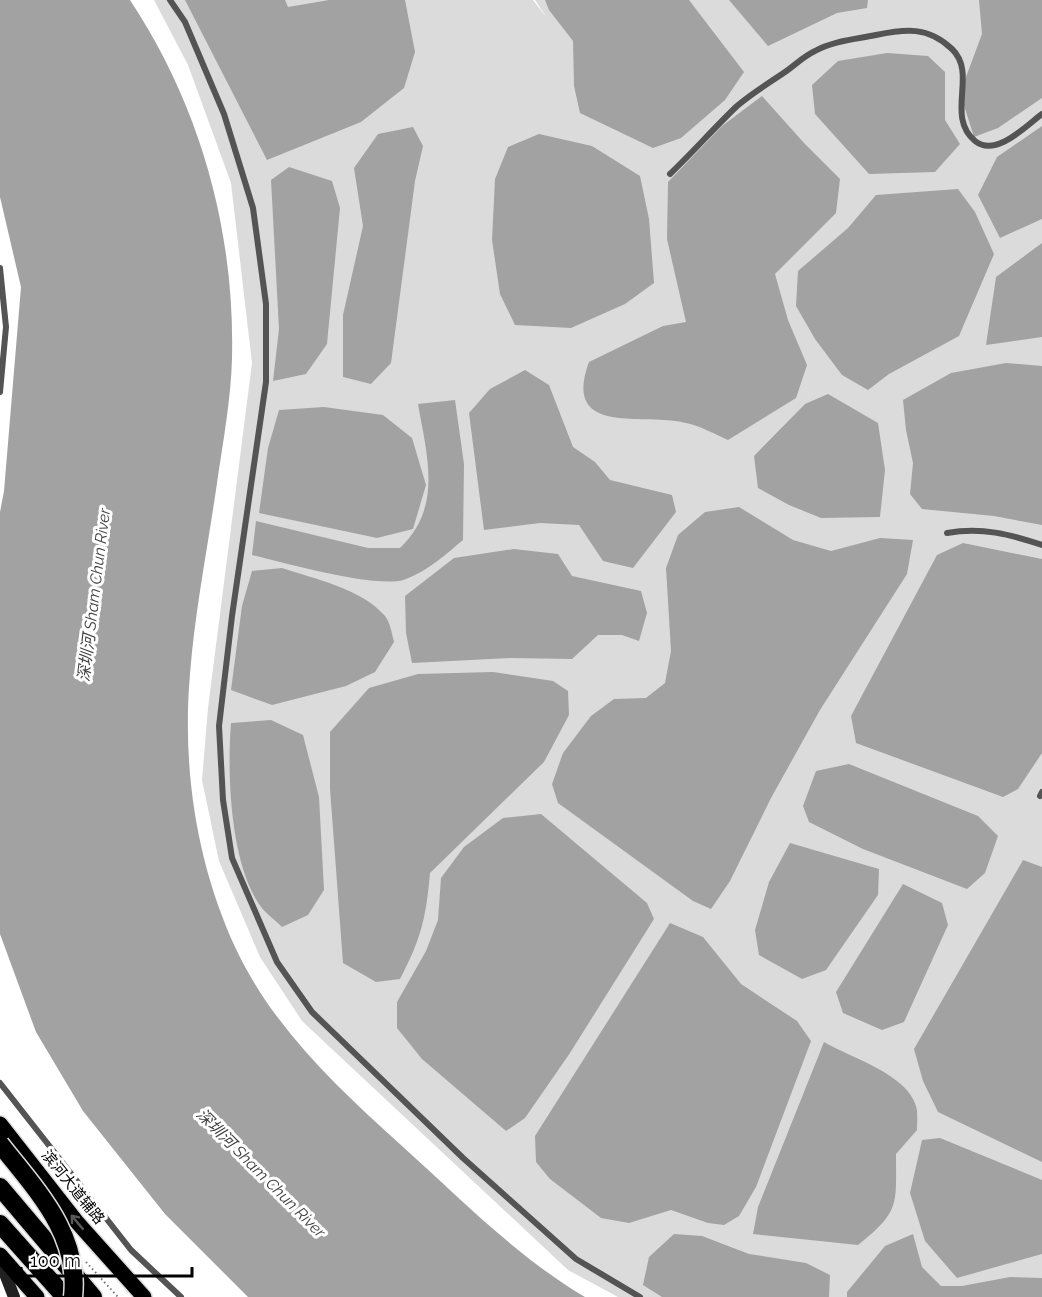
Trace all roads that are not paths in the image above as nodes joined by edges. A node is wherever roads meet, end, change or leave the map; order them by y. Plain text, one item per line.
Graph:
1 (170, 0) edge
2 (1042, 114) edge
3 (670, 174) dead end
4 (0, 268) edge
5 (0, 392) edge
6 (947, 533) dead end
7 (1042, 545) edge
8 (0, 1083) edge
9 (0, 1124) edge
10 (0, 1144) edge
11 (0, 1187) edge
12 (0, 1224) edge
13 (0, 1255) edge
14 (0, 1261) edge
15 (14, 1297) edge
16 (37, 1297) edge
17 (65, 1297) edge
18 (74, 1297) edge
19 (93, 1297) edge
20 (144, 1297) edge
21 (181, 1297) edge
22 (640, 1297) edge

1 - 22 lane
2 - 3 lane
4 - 5 lane
6 - 7 lane
8 - 21 lane
20 -> 9 main road, 滨河大道辅路
10 - 18 highway, bridge
11 - 19 highway
12 - 17 highway
13 - 16 main road
14 - 15 main road

